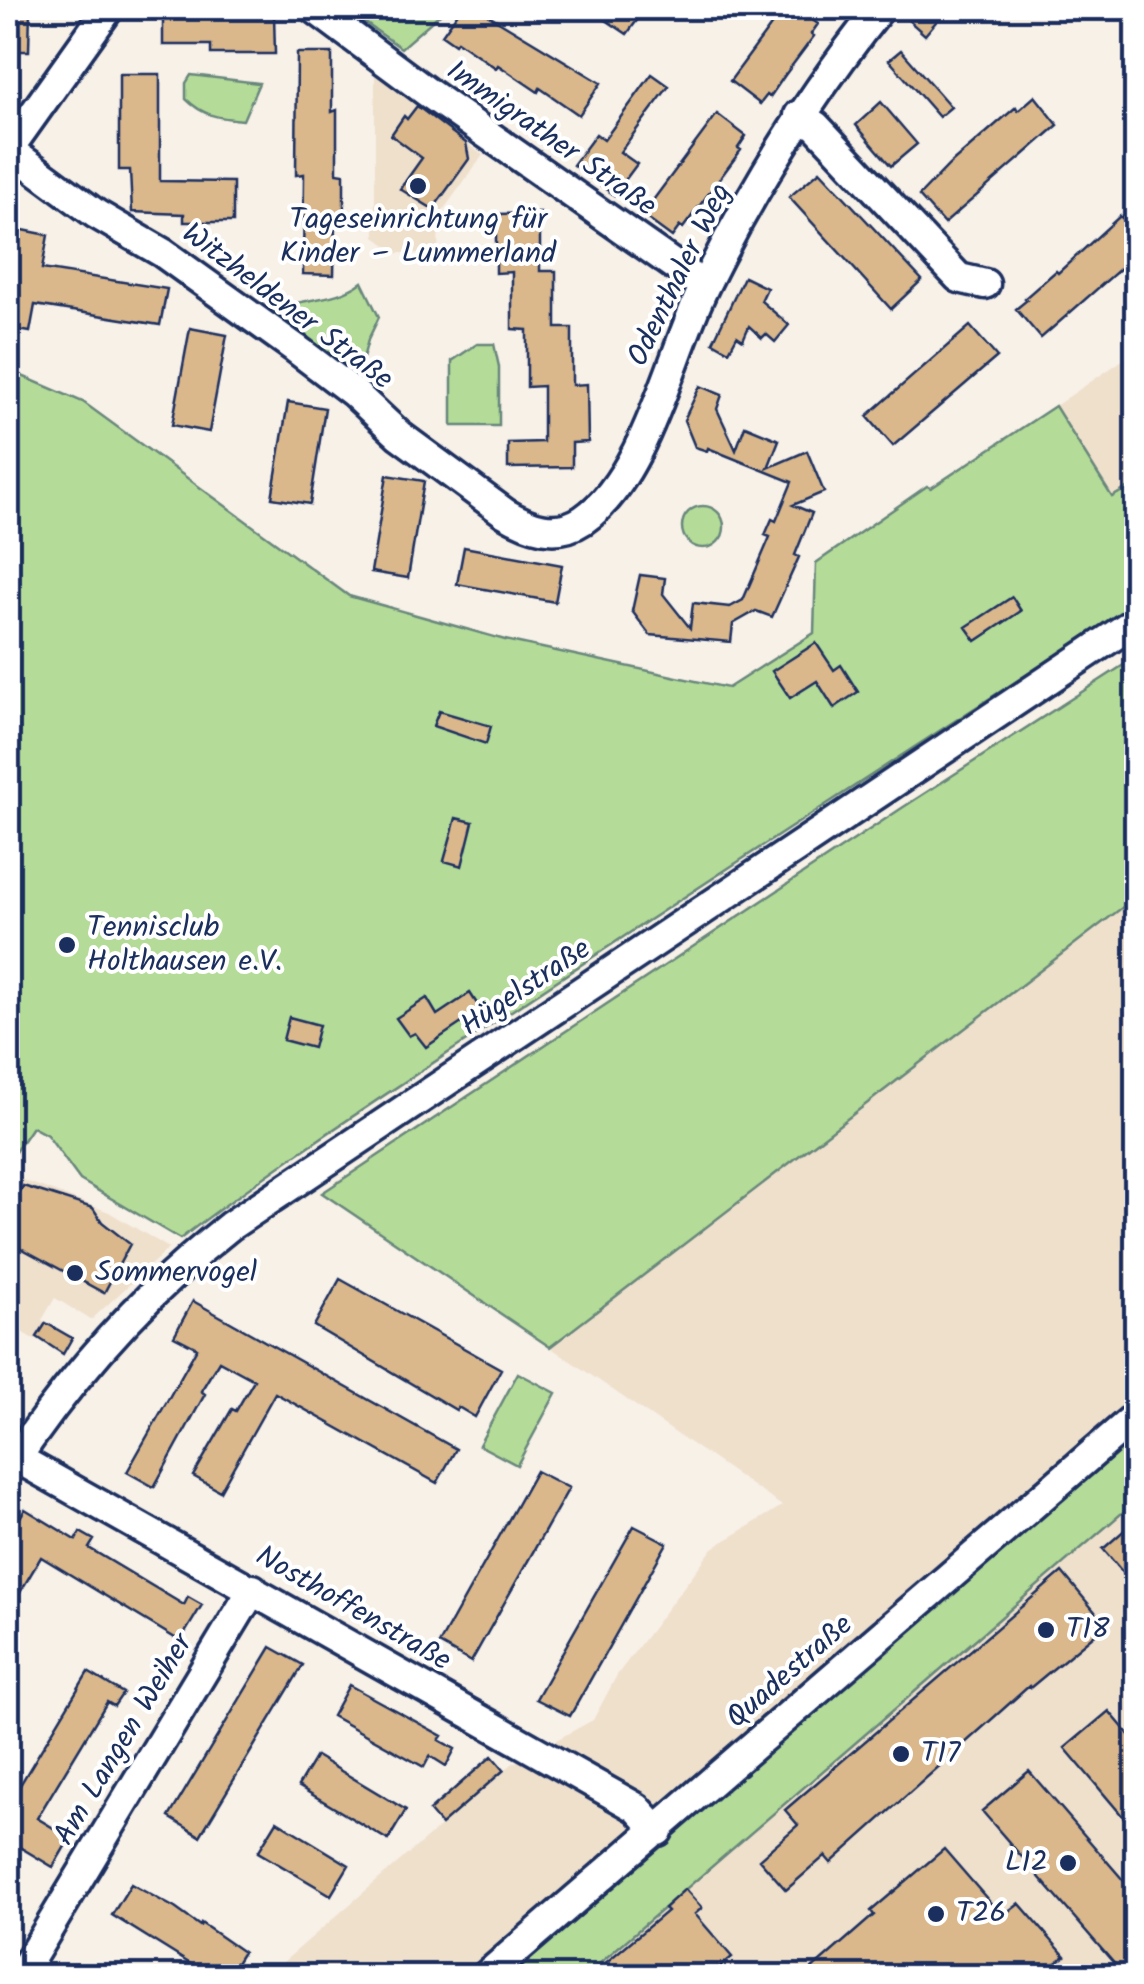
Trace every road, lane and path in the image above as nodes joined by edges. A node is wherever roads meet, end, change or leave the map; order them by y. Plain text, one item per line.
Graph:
1 (109, 8) edge
2 (314, 8) edge
3 (880, 8) edge
4 (799, 115) junction
5 (8, 149) edge
6 (984, 284) dead end
7 (704, 286) junction
8 (522, 523) joint
9 (1136, 621) edge
10 (1136, 1416) edge
11 (10, 1460) edge
12 (253, 1589) junction
13 (658, 1831) junction
14 (20, 1976) edge
15 (486, 1976) edge

1 - 5 street
2 - 7 street, Immigrather Straße
3 - 4 street, Odenthaler Weg
4 - 6 street
4 - 7 street, Odenthaler Weg
5 - 8 street, Witzheldener Straße
7 - 8 street, Odenthaler Weg
9 - 11 street, Hügelstraße
10 - 13 street, Quadestraße
11 - 12 street, Nosthoffenstraße
12 - 13 street, Nosthoffenstraße
12 - 14 street, Am Langen Weiher
13 - 15 street, Quadestraße

